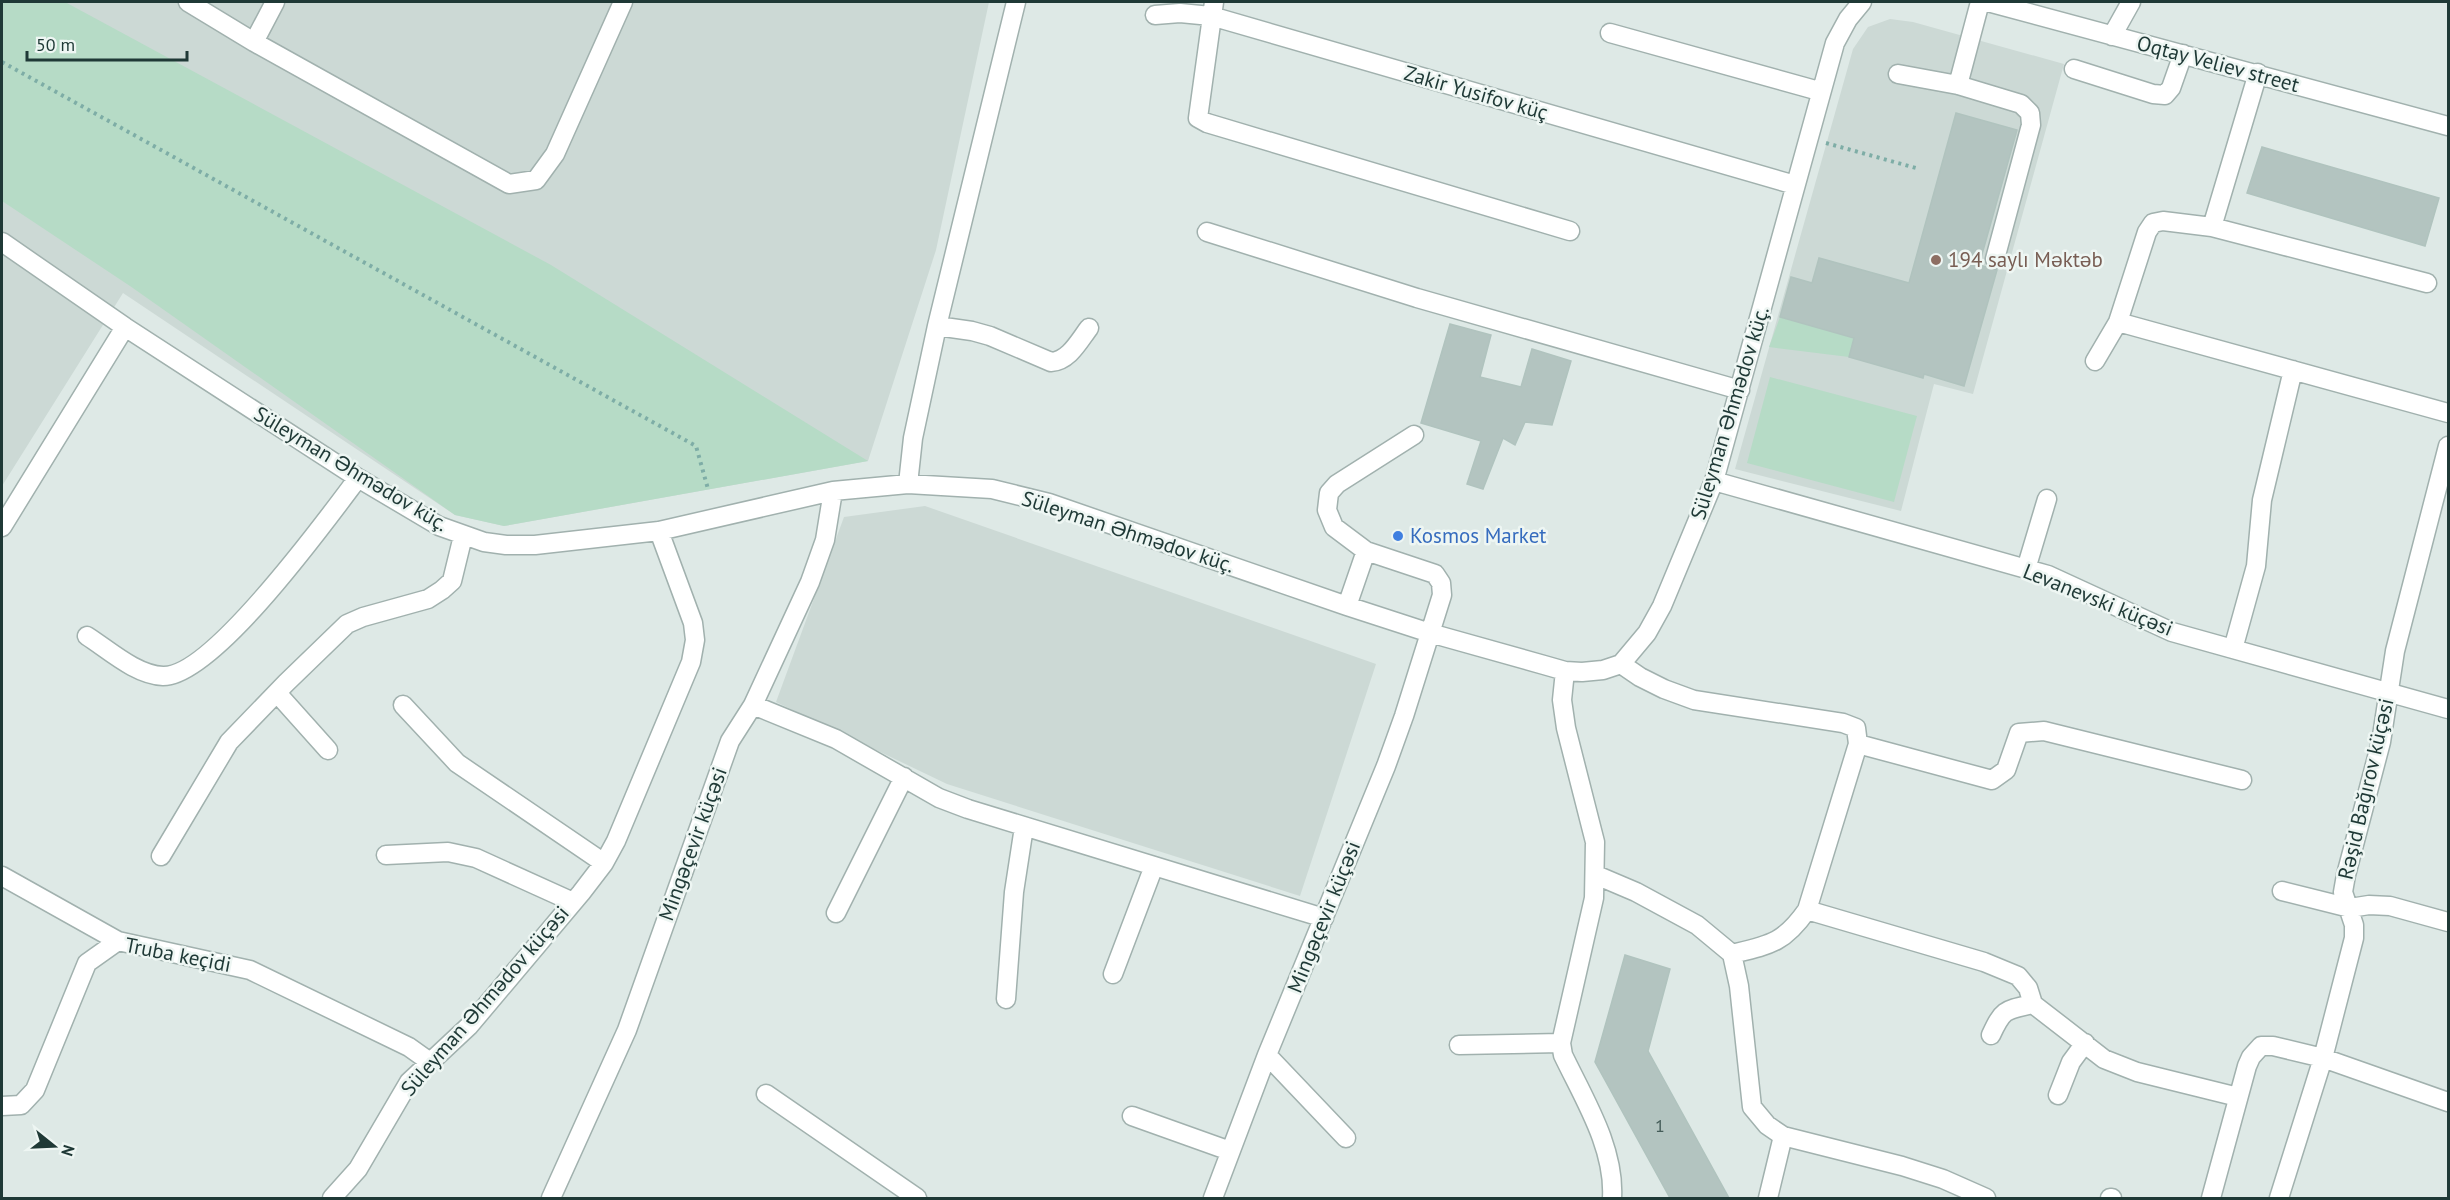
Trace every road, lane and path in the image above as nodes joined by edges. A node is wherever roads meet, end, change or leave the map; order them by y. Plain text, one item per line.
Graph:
1 (188, 2) edge
2 (275, 2) edge
3 (623, 2) edge
4 (1016, 2) edge
5 (1862, 2) edge
6 (1980, 2) edge
7 (1988, 2) edge
8 (2131, 2) edge
9 (1213, 9) edge
10 (1155, 15) dead end
11 (1610, 33) dead end
12 (2112, 36) junction
13 (254, 42) junction
14 (2183, 54) junction
15 (2, 62) edge
16 (2074, 69) dead end
17 (2258, 73) junction
18 (1898, 74) dead end
19 (1958, 85) junction
20 (1820, 91) junction
21 (2448, 126) edge
22 (1808, 138) junction
23 (1916, 168) dead end
24 (1795, 185) junction
25 (2212, 227) junction
26 (1570, 231) dead end
27 (1207, 232) dead end
28 (2, 242) edge
29 (1995, 259) dead end
30 (2427, 283) dead end
31 (2118, 322) junction
32 (937, 326) junction
33 (125, 327) junction
34 (1089, 328) dead end
35 (2095, 361) dead end
36 (2293, 370) junction
37 (1740, 390) junction
38 (2448, 413) edge
39 (1414, 435) dead end
40 (2448, 446) edge
41 (358, 478) junction
42 (1714, 481) junction
43 (908, 484) junction
44 (708, 489) dead end
45 (833, 491) junction
46 (2047, 499) dead end
47 (2, 527) edge
48 (659, 531) junction
49 (463, 536) junction
50 (1366, 551) junction
51 (2026, 569) junction
52 (1347, 606) junction
53 (1430, 633) junction
54 (87, 636) dead end
55 (2233, 649) junction
56 (1621, 664) junction
57 (1565, 671) junction
58 (277, 693) junction
59 (2389, 693) junction
60 (403, 705) dead end
61 (753, 705) junction
62 (2448, 709) edge
63 (1858, 744) junction
64 (328, 750) dead end
65 (904, 777) junction
66 (2242, 780) dead end
67 (1024, 827) junction
68 (386, 855) dead end
69 (161, 856) dead end
70 (604, 863) junction
71 (1154, 866) junction
72 (1596, 875) junction
73 (2, 876) edge
74 (2282, 891) dead end
75 (573, 902) junction
76 (2350, 908) junction
77 (1808, 910) junction
78 (836, 913) dead end
79 (1324, 918) junction
80 (2448, 922) edge
81 (118, 941) junction
82 (1732, 954) junction
83 (1113, 974) dead end
84 (1006, 999) dead end
85 (2033, 1004) junction
86 (1991, 1035) dead end
87 (1561, 1043) junction
88 (2085, 1043) junction
89 (1459, 1045) dead end
90 (1267, 1055) junction
91 (2323, 1058) junction
92 (430, 1062) junction
93 (766, 1094) dead end
94 (2058, 1095) dead end
95 (2238, 1097) junction
96 (2448, 1102) edge
97 (2, 1106) edge
98 (1132, 1116) dead end
99 (1783, 1136) junction
100 (1346, 1138) dead end
101 (1230, 1151) junction
102 (332, 1198) edge
103 (551, 1198) edge
104 (917, 1198) edge
105 (1213, 1198) edge
106 (1612, 1198) edge
107 (1768, 1198) edge
108 (1986, 1198) edge
109 (2211, 1198) edge
110 (2279, 1198) edge

1 - 13 street
2 - 13 street
3 - 13 street
4 - 32 street
5 - 20 street, Süleyman Əhmədov küç.
6 - 19 street
7 - 12 street, Oqtay Veliev street
8 - 12 street
9 - 10 street, Zakir Yusifov küç
9 - 24 street, Zakir Yusifov küç
9 - 26 street
11 - 20 street
12 - 14 street, Oqtay Veliev street
14 - 16 street
14 - 17 street, Oqtay Veliev street
15 - 44 path
17 - 21 street, Oqtay Veliev street
17 - 25 street
18 - 19 street
19 - 29 street
20 - 22 street, Süleyman Əhmədov küç.
22 - 23 path
22 - 24 street, Süleyman Əhmədov küç.
24 - 37 street, Süleyman Əhmədov küç.
25 - 30 street
25 - 31 street
27 - 37 street
28 - 33 street, Süleyman Əhmədov küç.
31 - 35 street
31 - 36 street
32 - 34 street
32 - 43 street
33 - 41 street, Süleyman Əhmədov küç.
33 - 47 street
36 - 38 street
36 - 55 street
37 - 42 street, Süleyman Əhmədov küç.
39 - 50 street
40 - 59 street, Rəşid Bağırov küçəsi
41 - 49 street, Süleyman Əhmədov küç.
41 - 54 street
42 - 51 street, Levanevski küçəsi
42 - 56 street, Süleyman Əhmədov küç.
43 - 45 street, Süleyman Əhmədov küç.
43 - 52 street, Süleyman Əhmədov küç.
45 - 48 street, Süleyman Əhmədov küç.
45 - 61 street, Mingəçevir küçəsi
46 - 51 street
48 - 49 street, Süleyman Əhmədov küç.
48 - 70 street, Süleyman Əhmədov küçəsi
49 - 58 street
50 - 52 street
50 - 53 street, Mingəçevir küçəsi
51 - 55 street, Levanevski küçəsi
52 - 53 street, Süleyman Əhmədov küç.
53 - 57 street, Süleyman Əhmədov küç.
53 - 79 street, Mingəçevir küçəsi
55 - 59 street, Levanevski küçəsi
56 - 57 street, Süleyman Əhmədov küç.
56 - 63 street
57 - 72 street
58 - 64 street
58 - 69 street
59 - 62 street, Levanevski küçəsi
59 - 76 street, Rəşid Bağırov küçəsi
60 - 70 street
61 - 65 street
61 - 103 street, Mingəçevir küçəsi
63 - 66 street
63 - 77 street
65 - 67 street
65 - 78 street
67 - 71 street
67 - 84 street
68 - 75 street
70 - 75 street, Süleyman Əhmədov küçəsi
71 - 79 street
71 - 83 street
72 - 82 street
72 - 87 street
73 - 81 street
74 - 76 street
75 - 92 street, Süleyman Əhmədov küçəsi
76 - 80 street
76 - 91 street, Rəşid Bağırov küçəsi
77 - 82 street
77 - 85 street
79 - 90 street, Mingəçevir küçəsi
81 - 92 street, Truba keçidi
81 - 97 street, Truba keçidi
82 - 99 street
85 - 86 street
85 - 88 street
87 - 89 street
87 - 106 street
88 - 94 street
88 - 95 street
90 - 100 street
90 - 101 street, Mingəçevir küçəsi
91 - 95 street
91 - 96 street
91 - 110 street, Rəşid Bağırov küçəsi
92 - 102 street, Süleyman Əhmədov küçəsi
93 - 104 street
95 - 109 street
98 - 101 street
99 - 107 street
99 - 108 street
101 - 105 street, Mingəçevir küçəsi

